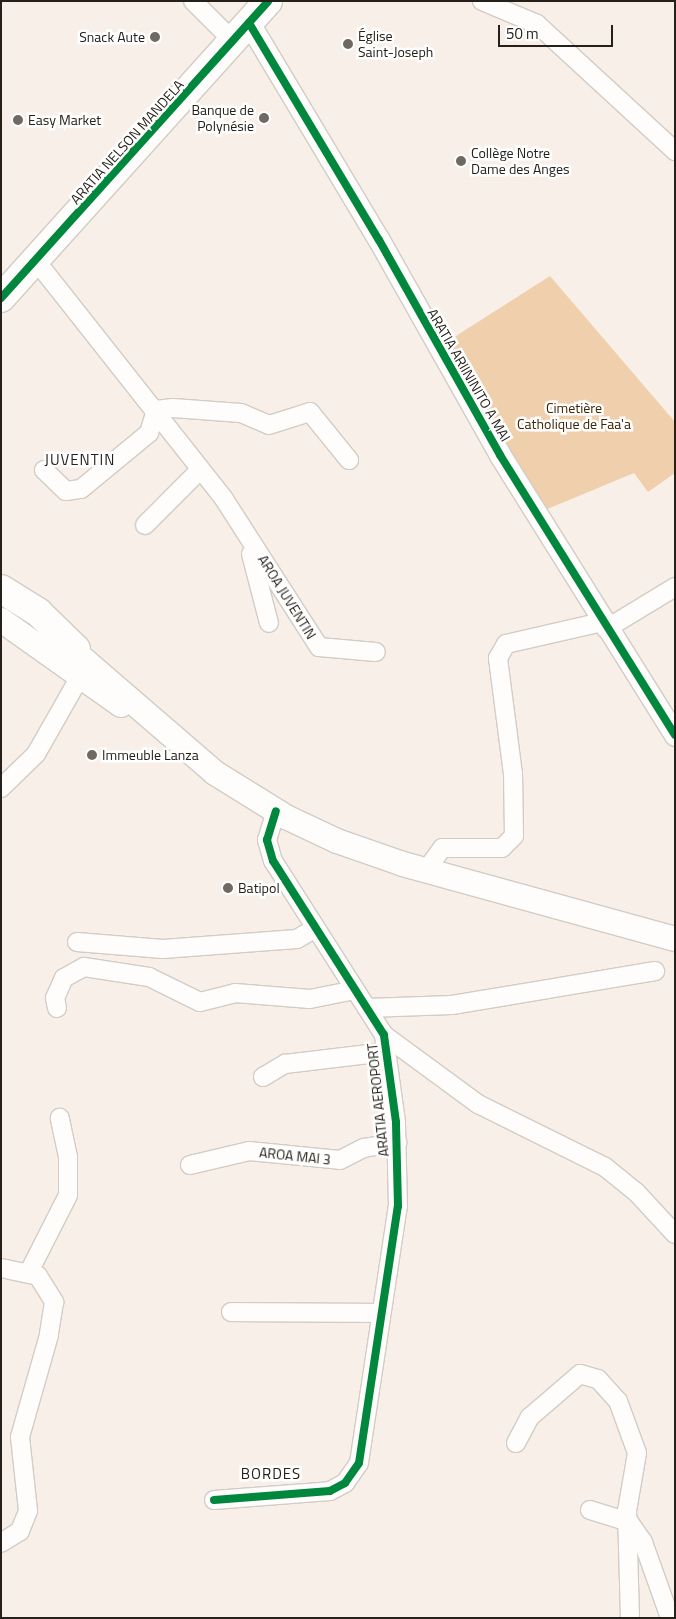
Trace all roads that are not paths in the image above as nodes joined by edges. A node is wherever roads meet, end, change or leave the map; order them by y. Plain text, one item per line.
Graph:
1 (193, 1) edge
2 (268, 1) edge
3 (482, 1) edge
4 (241, 32) junction
5 (675, 151) edge
6 (37, 262) junction
7 (1, 298) edge
8 (156, 410) junction
9 (349, 460) dead end
10 (44, 470) dead end
11 (200, 470) junction
12 (241, 524) junction
13 (145, 525) dead end
14 (675, 587) edge
15 (1, 589) edge
16 (1, 604) edge
17 (1, 620) edge
18 (269, 623) dead end
19 (604, 625) junction
20 (376, 652) dead end
21 (81, 662) junction
22 (675, 735) edge
23 (1, 788) edge
24 (276, 811) junction
25 (427, 869) junction
26 (561, 905) junction
27 (675, 926) edge
28 (315, 928) junction
29 (675, 939) edge
30 (76, 942) dead end
31 (655, 971) dead end
32 (355, 990) junction
33 (57, 1008) dead end
34 (367, 1008) junction
35 (384, 1044) junction
36 (263, 1077) dead end
37 (60, 1118) dead end
38 (398, 1142) junction
39 (190, 1165) dead end
40 (675, 1234) edge
41 (1, 1268) edge
42 (30, 1272) junction
43 (231, 1312) dead end
44 (380, 1312) junction
45 (516, 1443) dead end
46 (214, 1500) dead end
47 (590, 1510) dead end
48 (629, 1522) junction
49 (1, 1543) edge
50 (630, 1618) edge
51 (670, 1618) edge

1 - 4 street
2 - 4 main road, ARATIA NELSON MANDELA
3 - 5 street
4 - 6 main road, ARATIA NELSON MANDELA
4 - 19 street, ARATIA ARIININITO A MAI
6 - 7 main road, ARATIA NELSON MANDELA
6 - 8 street, AROA JUVENTIN
8 - 9 street
8 - 10 street
8 - 11 street, AROA JUVENTIN
11 - 12 street, AROA JUVENTIN
11 - 13 street
12 - 18 street, AROA JUVENTIN
12 - 20 street, AROA JUVENTIN
14 - 19 street
15 - 21 main road
16 - 21 main road
17 - 21 main road
19 - 22 street, ARATIA ARIININITO A MAI
19 - 25 street
21 - 23 street
21 - 24 main road
24 - 25 main road
24 - 28 street, ARATIA AEROPORT
25 - 26 main road
26 - 27 main road
26 - 29 main road
28 - 30 street
28 - 32 street, ARATIA AEROPORT
31 - 34 street
32 - 33 street
32 - 34 street, ARATIA AEROPORT
34 - 35 street, ARATIA AEROPORT
35 - 36 street
35 - 38 street, ARATIA AEROPORT
35 - 40 street
37 - 42 street
38 - 39 street, AROA MAI 3
38 - 44 street, ARATIA AEROPORT
41 - 42 street
42 - 49 street
43 - 44 street
44 - 46 street, ARATIA AEROPORT
45 - 48 street
47 - 48 street
48 - 50 street
48 - 51 street

